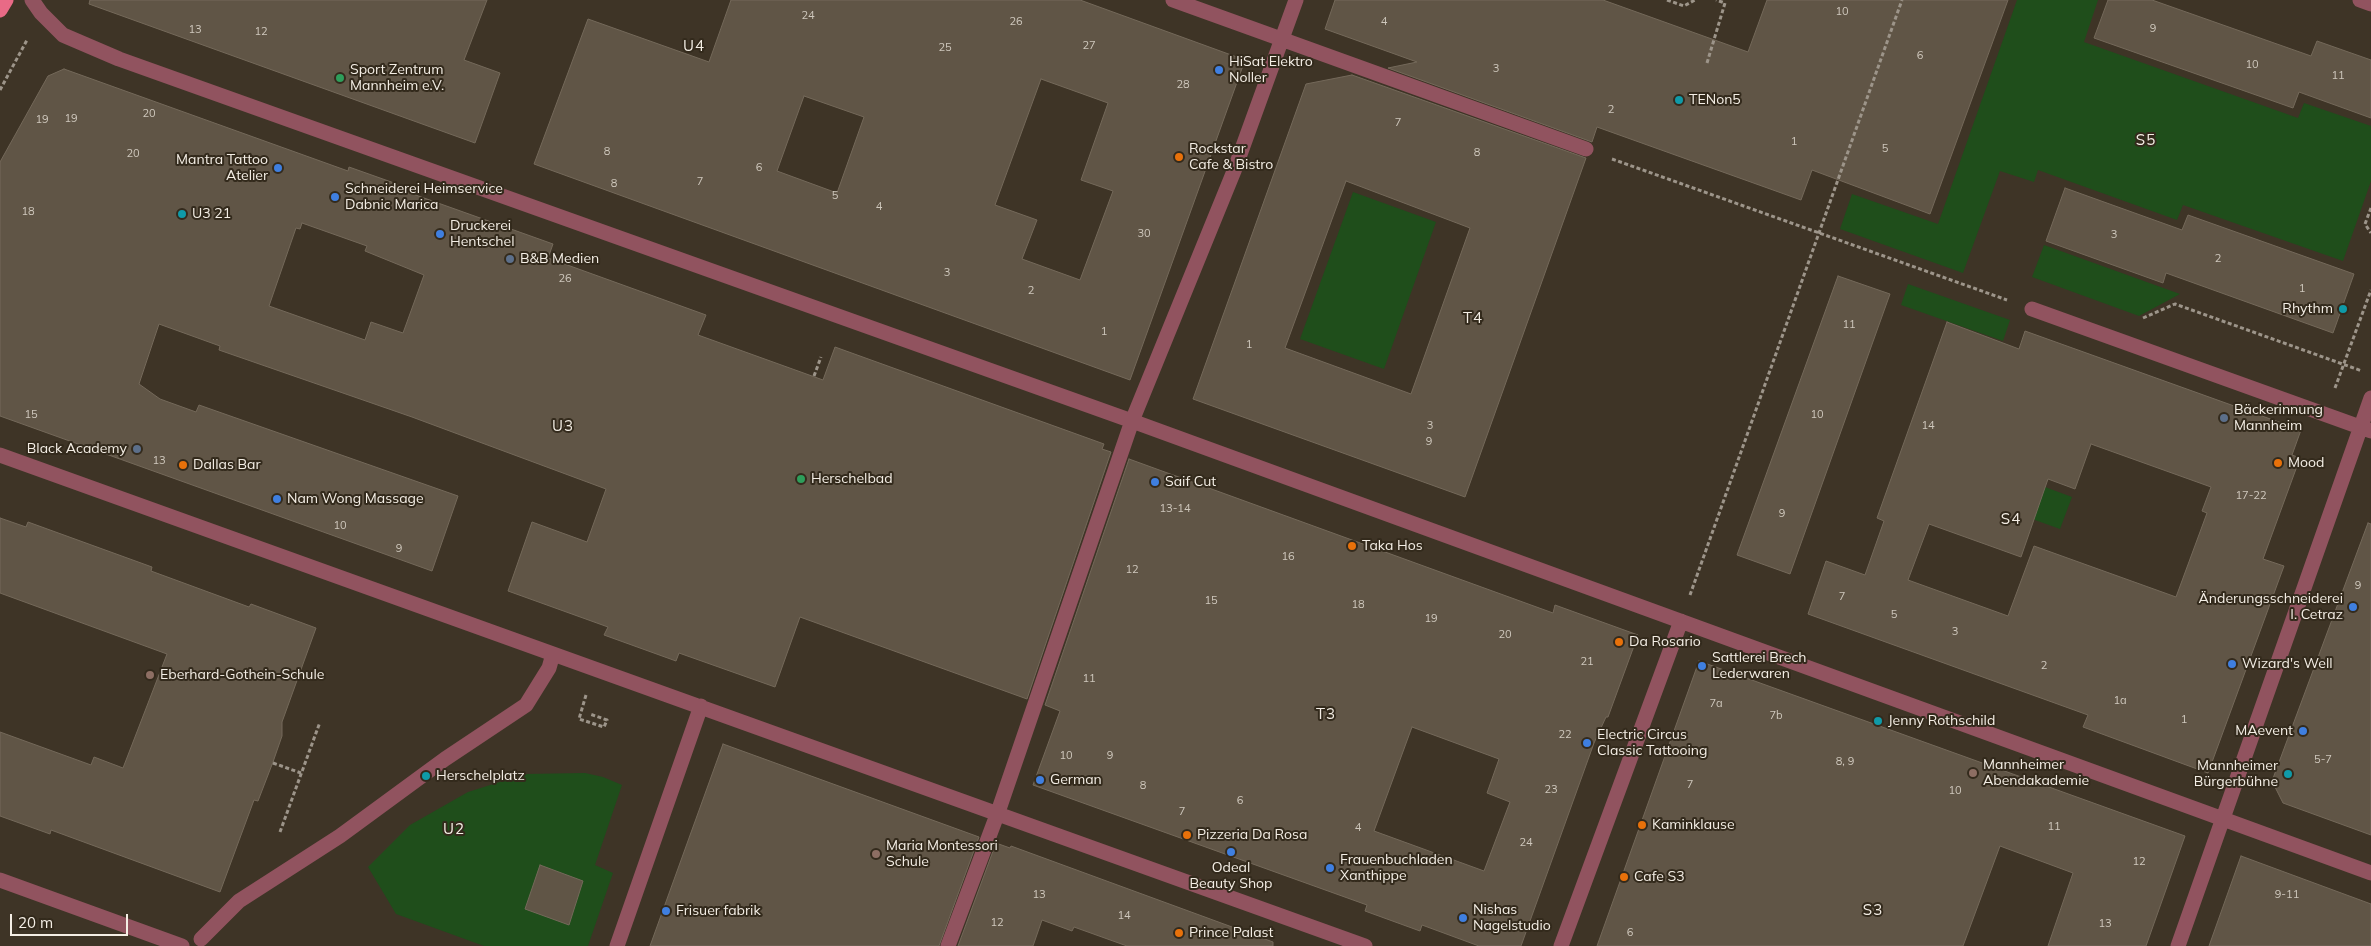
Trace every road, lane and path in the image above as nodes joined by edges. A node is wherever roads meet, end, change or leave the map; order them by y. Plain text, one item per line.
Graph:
1 (6, 0) edge
2 (32, 0) edge
3 (1173, 0) edge
4 (1296, 0) edge
5 (1667, 0) edge
6 (1695, 0) edge
7 (1716, 0) edge
8 (1902, 0) edge
9 (2360, 0) edge
10 (1726, 2) edge
11 (2371, 4) edge
12 (0, 10) edge
13 (41, 13) junction
14 (1282, 40) junction
15 (1707, 63) dead end
16 (0, 90) edge
17 (1586, 149) joint
18 (2371, 208) edge
19 (1818, 233) junction
20 (2371, 233) edge
21 (2371, 290) edge
22 (2032, 309) joint
23 (2140, 319) dead end
24 (821, 357) dead end
25 (2344, 364) junction
26 (2371, 374) edge
27 (814, 376) dead end
28 (2371, 398) edge
29 (2326, 415) junction
30 (1132, 421) junction
31 (2366, 429) edge
32 (0, 455) edge
33 (1681, 621) junction
34 (553, 654) junction
35 (701, 706) junction
36 (590, 714) dead end
37 (586, 721) dead end
38 (320, 722) dead end
39 (272, 762) dead end
40 (301, 774) junction
41 (997, 814) junction
42 (2224, 820) junction
43 (280, 832) dead end
44 (2371, 873) edge
45 (0, 880) edge
46 (201, 939) dead end
47 (182, 946) edge
48 (617, 946) edge
49 (948, 946) edge
50 (1365, 946) edge
51 (1561, 946) edge
52 (2178, 946) edge

1 - 12 main road
2 - 13 street
3 - 14 street
4 - 14 street
5 - 6 path
7 - 10 path
8 - 19 path
9 - 11 street
10 - 15 path
13 - 16 path
13 - 30 street
14 - 17 street
14 - 30 street
17 - 19 path
18 - 20 path
19 - 22 path
19 - 33 path
21 - 25 path
22 - 29 street
23 - 25 path
24 - 27 path
25 - 26 path
25 - 29 path
28 - 31 street
29 - 31 street
30 - 33 street
30 - 41 street
31 - 42 street
32 - 34 street
33 - 42 street
33 - 51 street
34 - 35 street
34 - 46 street
35 - 41 street
35 - 48 street
36 - 37 path
38 - 40 path
39 - 40 path
40 - 43 path
41 - 49 street
41 - 50 street
42 - 44 street
42 - 52 street
45 - 47 street

